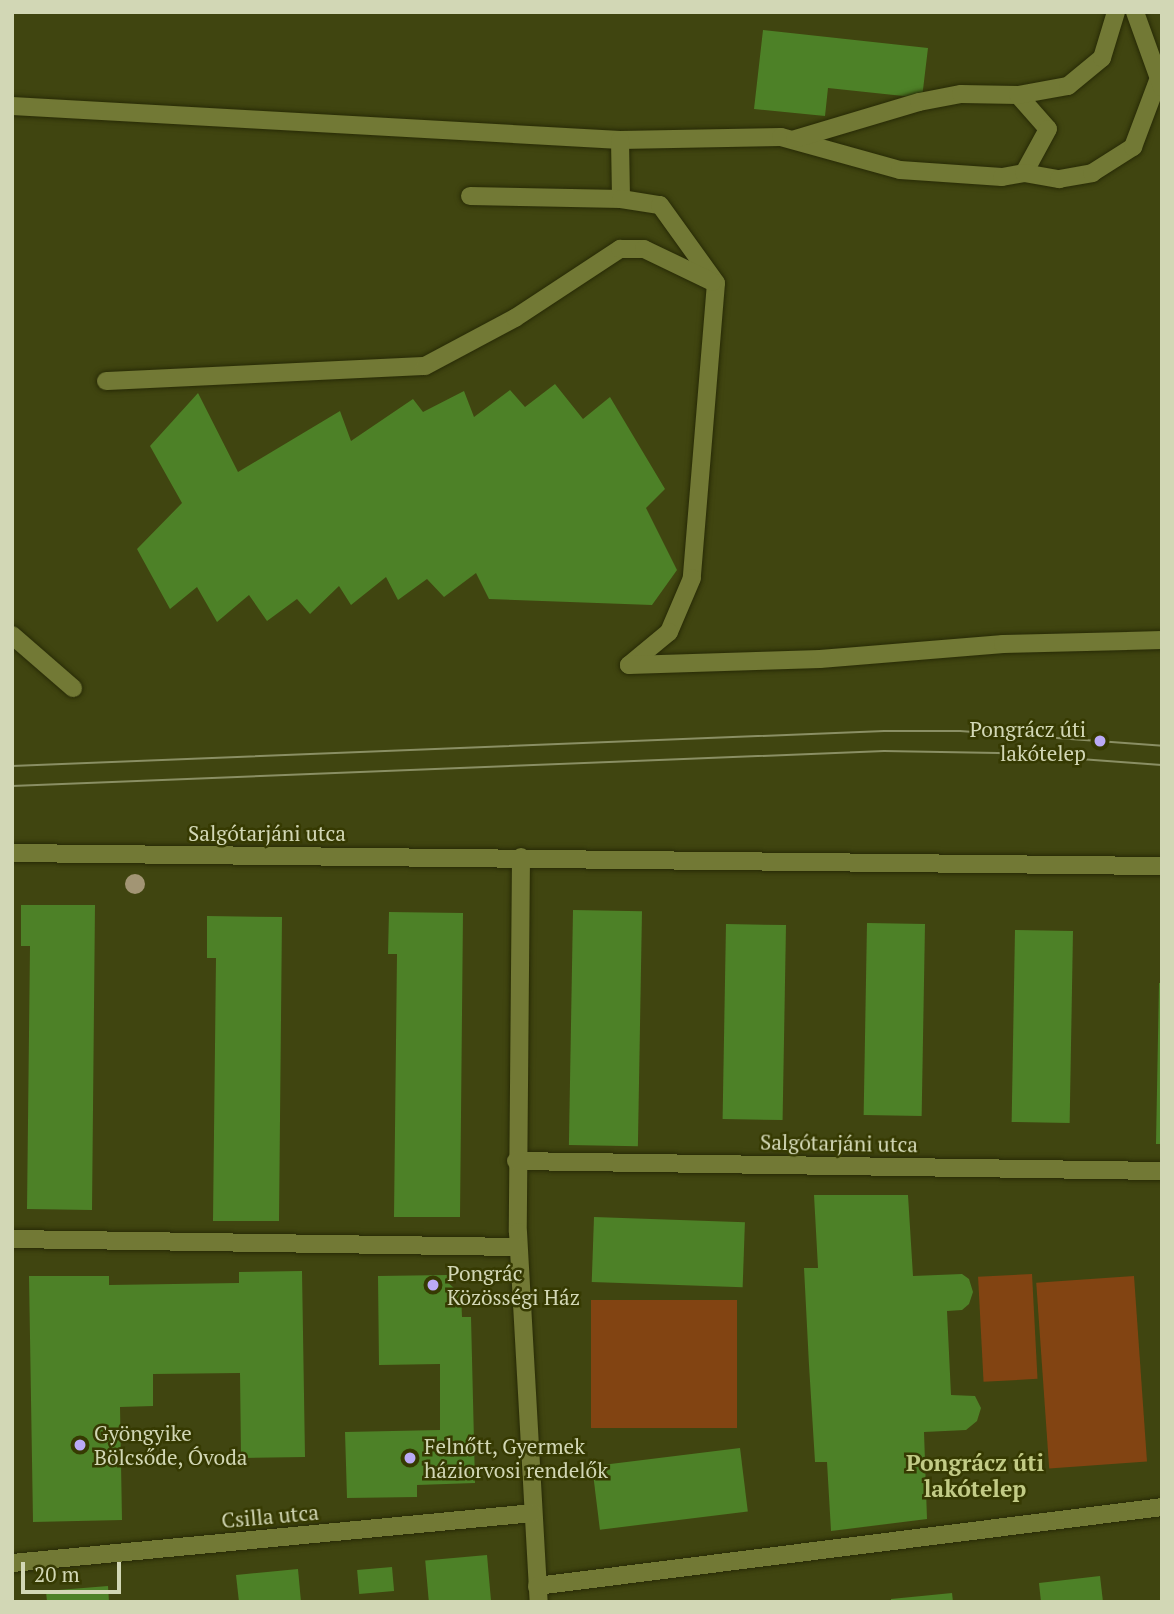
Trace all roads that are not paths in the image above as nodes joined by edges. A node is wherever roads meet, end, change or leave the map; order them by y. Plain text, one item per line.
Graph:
1 (1116, 12) edge
2 (1135, 12) edge
3 (1160, 83) edge
4 (1018, 95) junction
5 (12, 106) edge
6 (795, 139) junction
7 (620, 140) junction
8 (1024, 173) junction
9 (470, 196) dead end
10 (621, 199) junction
11 (716, 283) junction
12 (106, 382) dead end
13 (12, 635) edge
14 (1155, 640) edge
15 (73, 688) dead end
16 (12, 853) edge
17 (521, 858) junction
18 (1162, 866) edge
19 (516, 1161) junction
20 (1162, 1171) edge
21 (12, 1239) edge
22 (518, 1247) junction
23 (1162, 1507) edge
24 (533, 1513) junction
25 (12, 1563) edge
26 (538, 1594) edge

1 - 4 street
2 - 3 street
3 - 8 street
4 - 6 street
4 - 8 street
5 - 7 street
6 - 7 street
6 - 8 street
7 - 10 street
9 - 10 street
10 - 11 street
11 - 12 street
11 - 14 street
13 - 15 street
16 - 17 street, Salgótarjáni utca
17 - 18 street, Salgótarjáni utca
17 - 19 street
19 - 20 street, Salgótarjáni utca
19 - 22 street
21 - 22 street
22 - 24 street
23 - 26 street
24 - 25 street, Csilla utca
24 - 26 street

